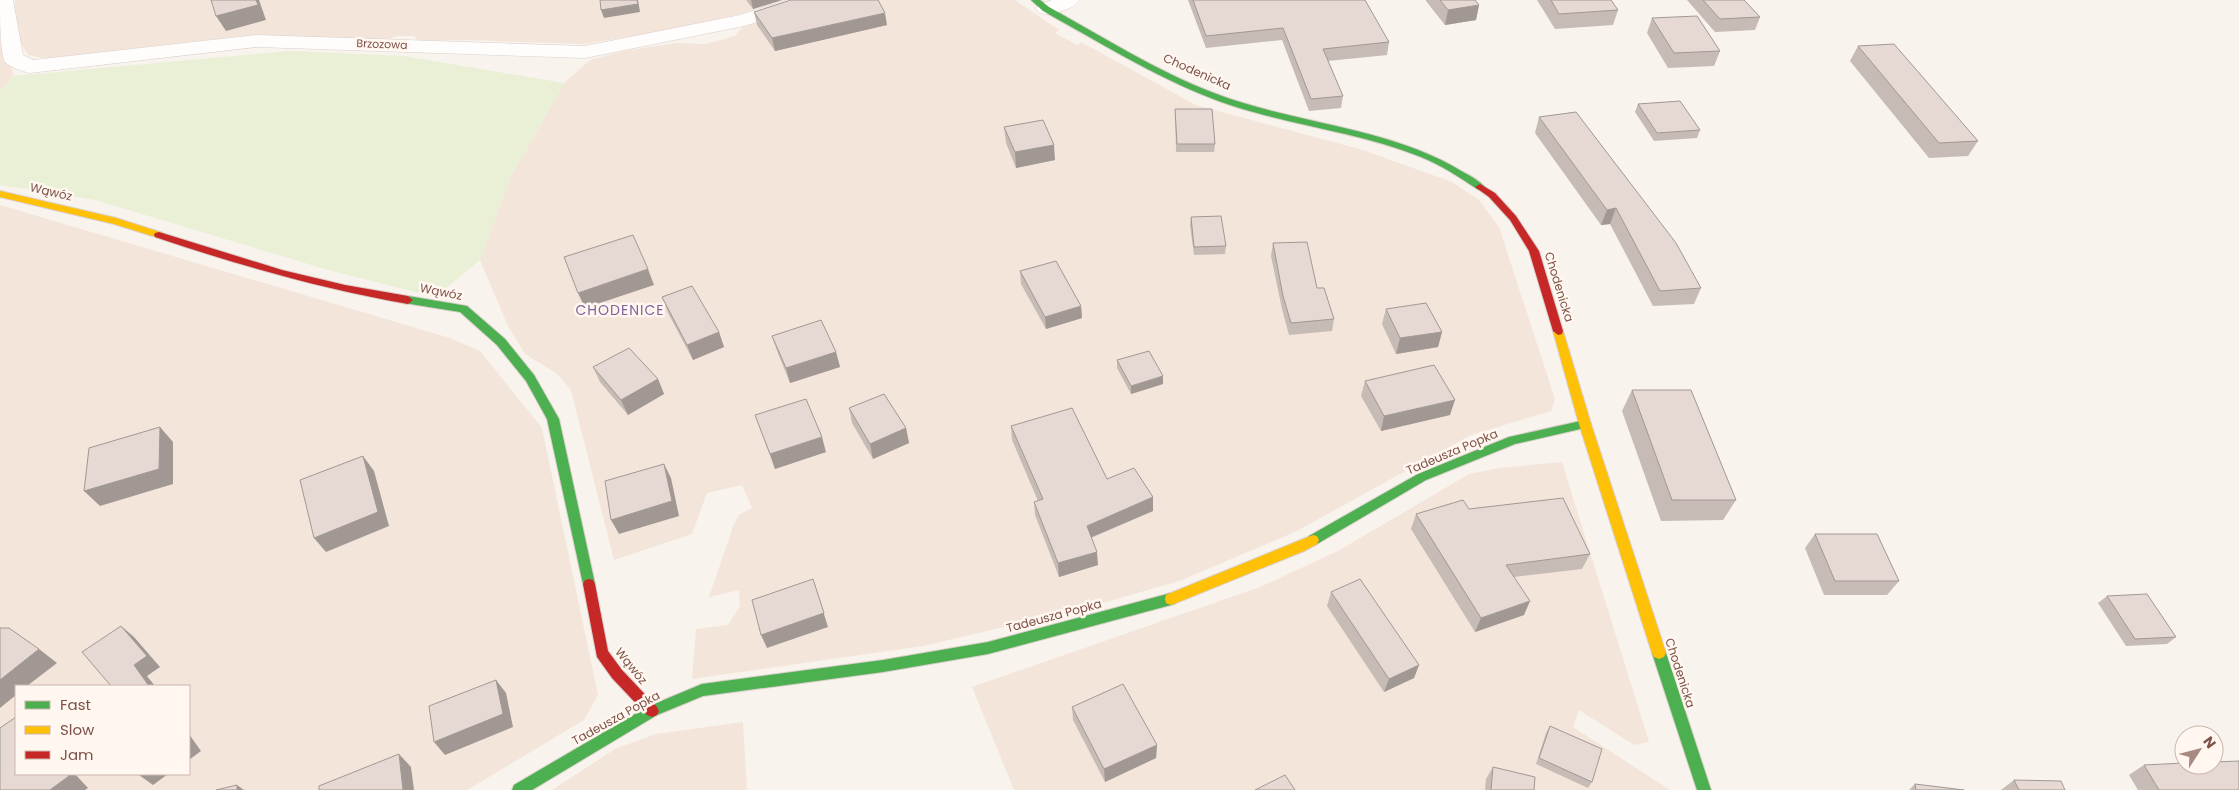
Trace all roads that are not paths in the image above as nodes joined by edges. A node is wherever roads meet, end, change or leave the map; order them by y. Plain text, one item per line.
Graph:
1 (3, 0) edge
2 (809, 0) edge
3 (1070, 0) edge
4 (1040, 4) edge
5 (0, 194) edge
6 (1585, 424) junction
7 (652, 712) junction
8 (519, 790) edge
9 (1704, 790) edge

1 - 2 street, Brzozowa
3 - 4 street
4 - 6 street, Chodenicka
5 - 7 street, Wąwóz
6 - 7 street, Tadeusza Popka
6 - 9 street, Chodenicka
7 - 8 street, Tadeusza Popka

